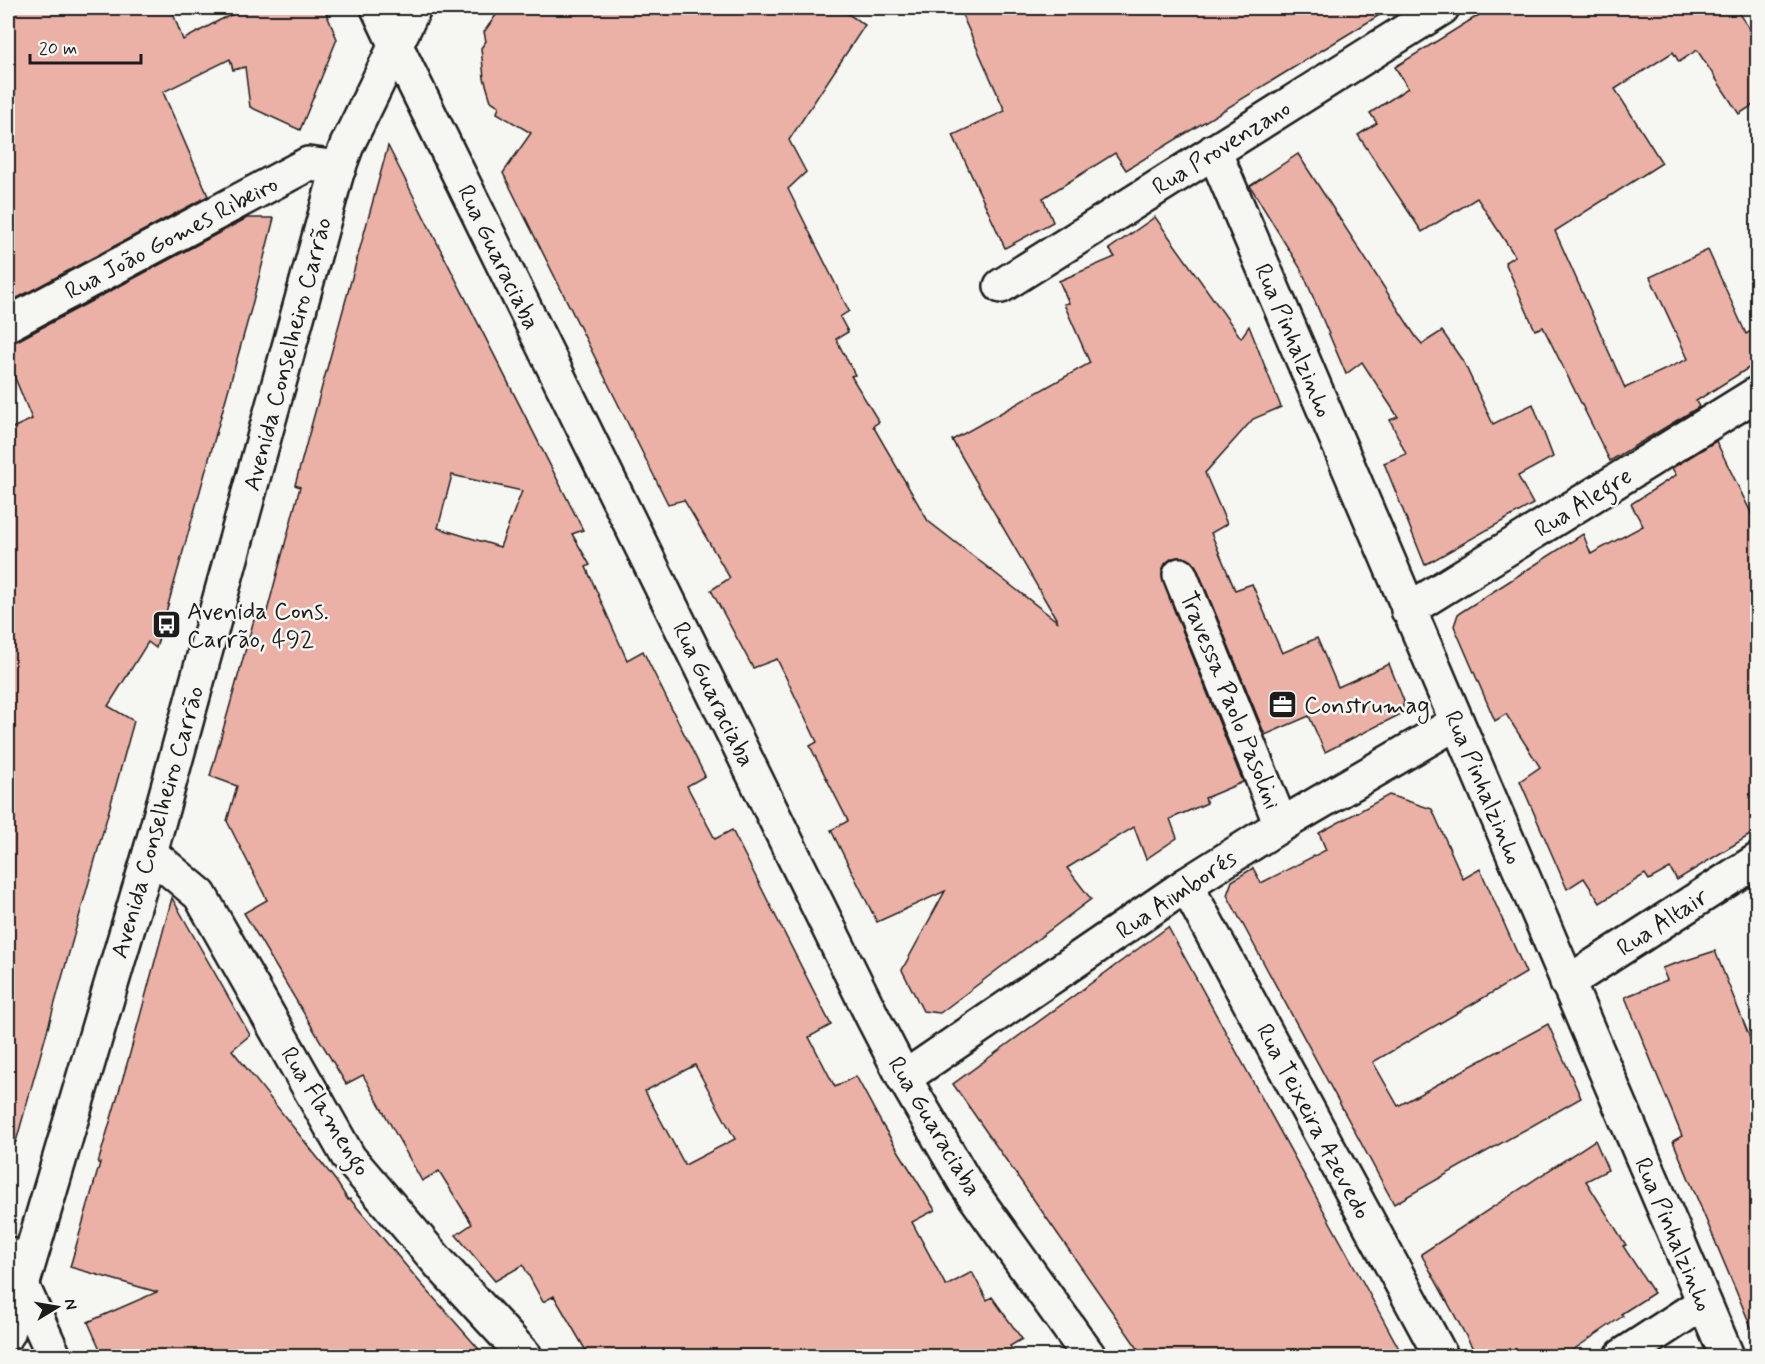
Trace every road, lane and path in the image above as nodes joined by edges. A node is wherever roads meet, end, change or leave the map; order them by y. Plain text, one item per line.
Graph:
1 (378, 8) edge
2 (414, 8) edge
3 (1433, 10) edge
4 (396, 46) junction
5 (1214, 151) junction
6 (339, 168) junction
7 (1000, 286) dead end
8 (8, 324) edge
9 (1758, 393) edge
10 (1180, 575) dead end
11 (1408, 610) junction
12 (1456, 723) junction
13 (1281, 825) junction
14 (150, 853) junction
15 (1758, 860) edge
16 (1186, 885) junction
17 (1567, 983) junction
18 (904, 1078) junction
19 (8, 1254) edge
20 (22, 1285) junction
21 (1703, 1303) junction
22 (8, 1333) edge
23 (54, 1356) edge
24 (525, 1356) edge
25 (1089, 1356) edge
26 (1441, 1356) edge
27 (1622, 1356) edge
28 (1727, 1356) edge

1 - 4 street, Rua Guaraciaba
2 - 4 street, Avenida Conselheiro Carrão
3 - 5 street, Rua Provenzano
4 - 6 street, Avenida Conselheiro Carrão
4 - 18 street, Rua Guaraciaba
5 - 7 street, Rua Provenzano
5 - 11 street, Rua Pinhalzinho
6 - 8 street, Rua João Gomes Ribeiro
6 - 14 street, Avenida Conselheiro Carrão
9 - 11 street, Rua Alegre
10 - 13 street, Travessa Paolo Pasolini
11 - 12 street, Rua Pinhalzinho
12 - 13 street, Rua Aimborés
12 - 17 street, Rua Pinhalzinho
13 - 16 street, Rua Aimborés
14 - 20 street, Avenida Conselheiro Carrão
14 - 24 street, Rua Flamengo
15 - 17 street, Rua Altair
16 - 18 street, Rua Aimborés
16 - 26 street, Rua Teixeira Azevedo
17 - 21 street, Rua Pinhalzinho
18 - 25 street, Rua Guaraciaba
19 - 20 street
20 - 22 street, Avenida Conselheiro Carrão
20 - 23 street
21 - 27 street
21 - 28 street, Rua Pinhalzinho

